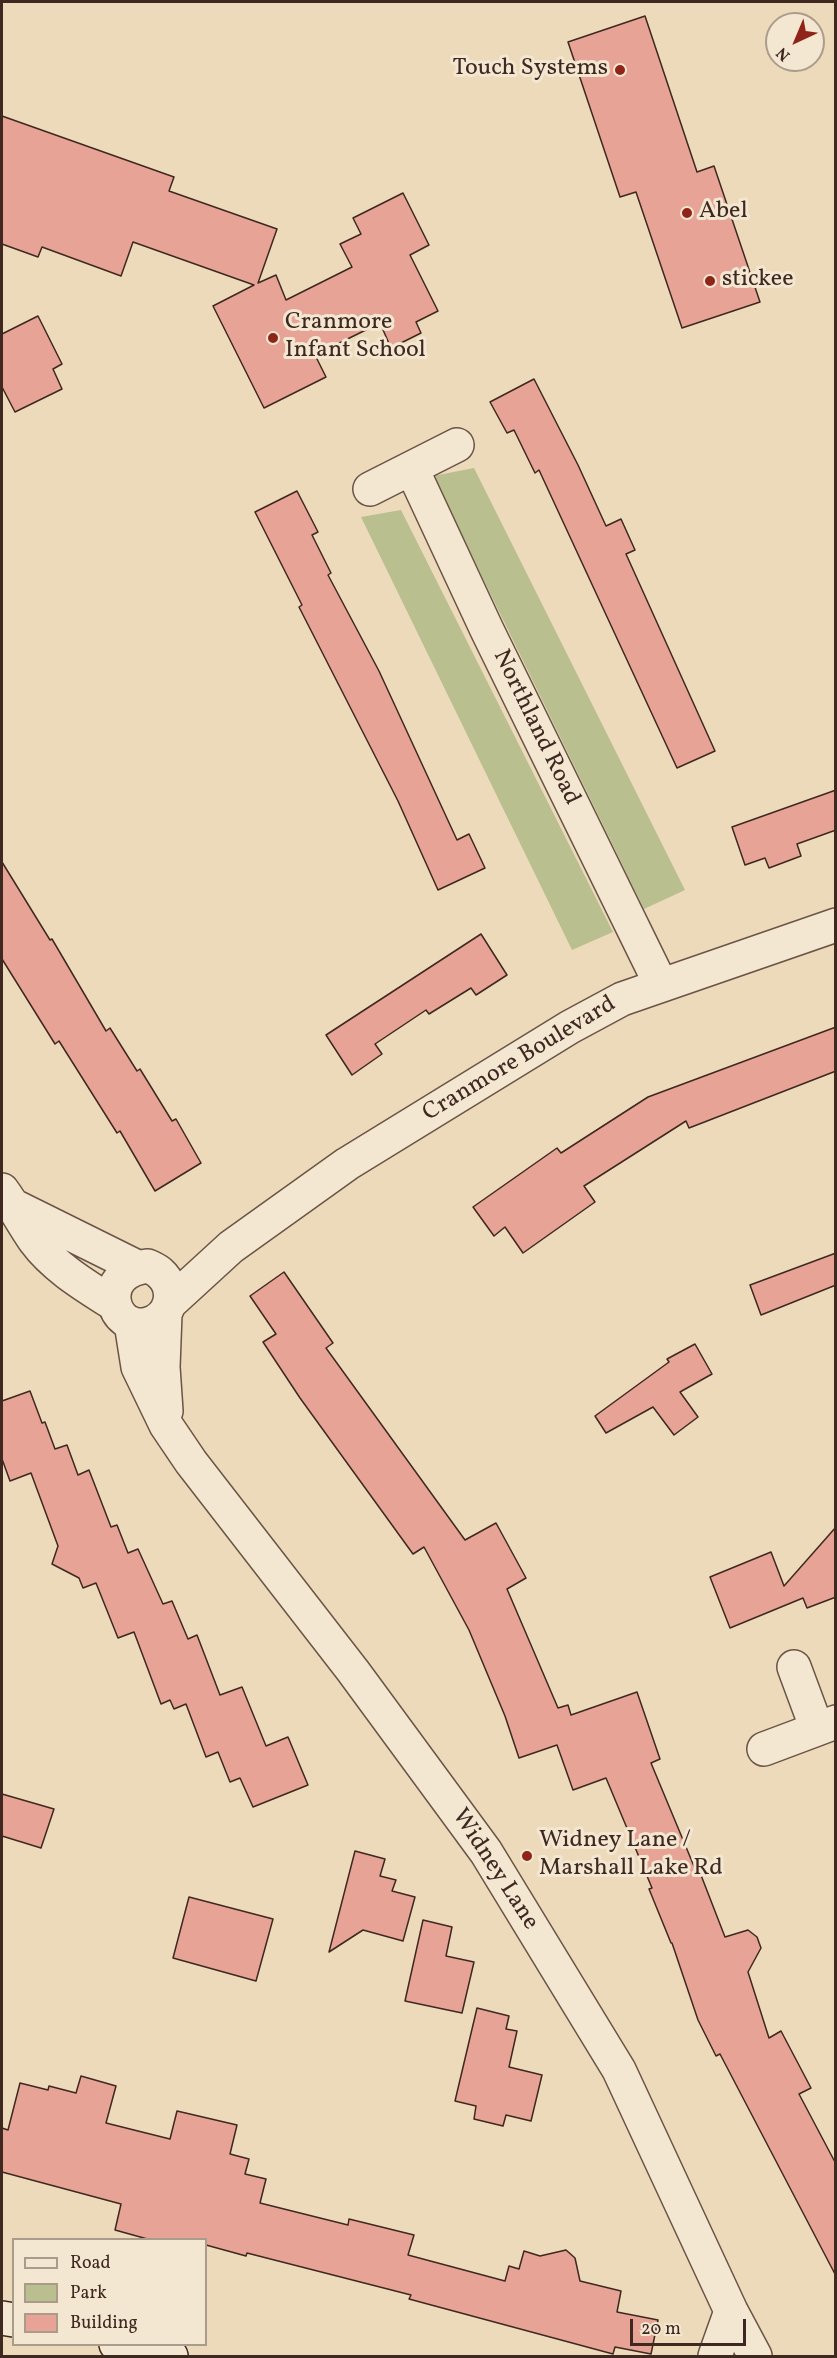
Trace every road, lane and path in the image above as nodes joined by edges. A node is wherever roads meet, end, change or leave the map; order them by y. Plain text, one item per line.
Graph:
1 (457, 444) dead end
2 (412, 469) junction
3 (370, 489) dead end
4 (836, 925) edge
5 (661, 985) junction
6 (8, 1198) edge
7 (231, 1247) junction
8 (143, 1266) junction
9 (168, 1308) junction
10 (123, 1314) junction
11 (166, 1425) junction
12 (794, 1667) dead end
13 (826, 1726) edge
14 (764, 1749) dead end
15 (731, 2311) junction
16 (125, 2346) edge
17 (171, 2356) edge
18 (715, 2356) edge
19 (755, 2356) edge

1 - 2 street
2 - 3 street
2 - 5 street, Northland Road
4 - 5 street, Cranmore Boulevard
5 - 7 street, Cranmore Boulevard
6 - 8 street
6 - 10 street
7 - 8 street, Cranmore Boulevard
7 - 9 street, Cranmore Boulevard
8 - 9 street
8 - 10 street
9 - 10 street
9 - 11 street
10 - 11 street, Widney Lane
11 - 15 street, Widney Lane
12 - 13 street
13 - 14 street
15 - 18 street
15 - 19 street, Widney Lane
16 - 17 street

